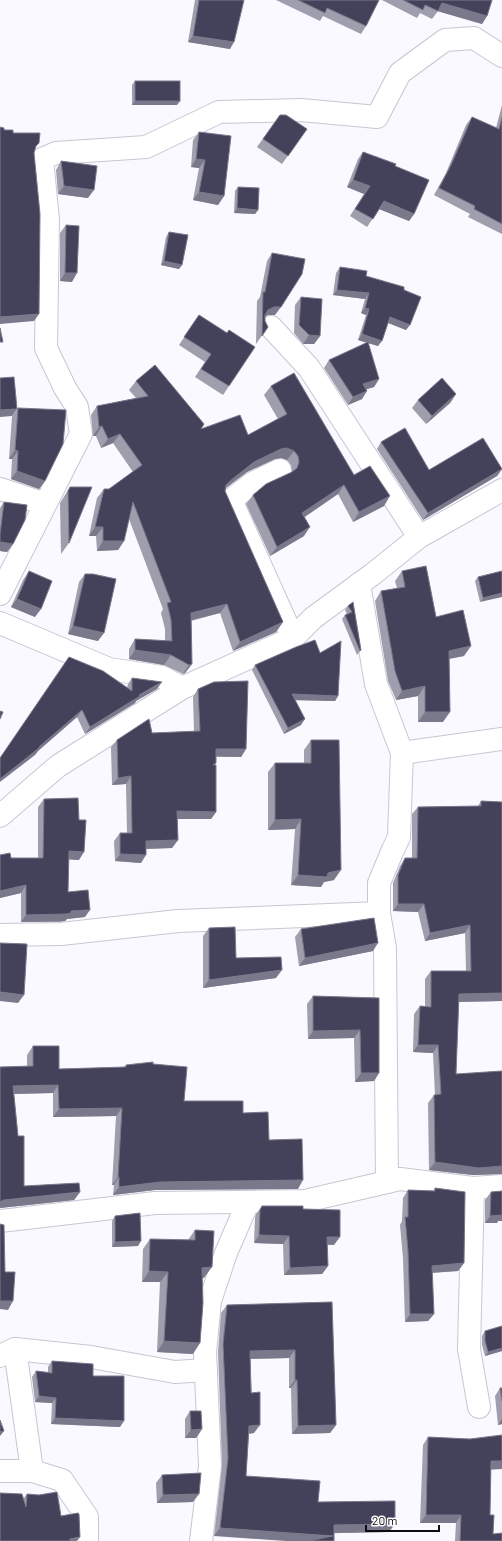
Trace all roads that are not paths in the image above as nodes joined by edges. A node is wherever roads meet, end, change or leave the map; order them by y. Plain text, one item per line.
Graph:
1 (502, 56) edge
2 (272, 327) dead end
3 (280, 470) dead end
4 (0, 489) edge
5 (502, 490) edge
6 (45, 504) junction
7 (419, 537) junction
8 (359, 584) junction
9 (0, 594) edge
10 (0, 623) edge
11 (293, 638) junction
12 (182, 688) junction
13 (502, 739) edge
14 (402, 753) junction
15 (0, 816) edge
16 (379, 913) junction
17 (0, 935) edge
18 (387, 1182) junction
19 (502, 1186) edge
20 (474, 1188) junction
21 (248, 1202) junction
22 (0, 1221) edge
23 (7, 1352) edge
24 (206, 1370) junction
25 (479, 1407) dead end
26 (0, 1471) edge
27 (32, 1471) junction
28 (87, 1541) edge
29 (201, 1541) edge

1 - 6 street
2 - 7 street
3 - 11 street
4 - 6 street
5 - 7 street
6 - 9 street
7 - 8 street
8 - 11 street
8 - 14 street
10 - 12 street
11 - 12 street
12 - 15 street
13 - 14 street
14 - 16 street
16 - 17 street
16 - 18 street
18 - 20 street
18 - 21 street
19 - 20 street
20 - 25 street
21 - 22 street
21 - 24 street
23 - 24 street
23 - 27 street
24 - 29 street
26 - 27 street
27 - 28 street

